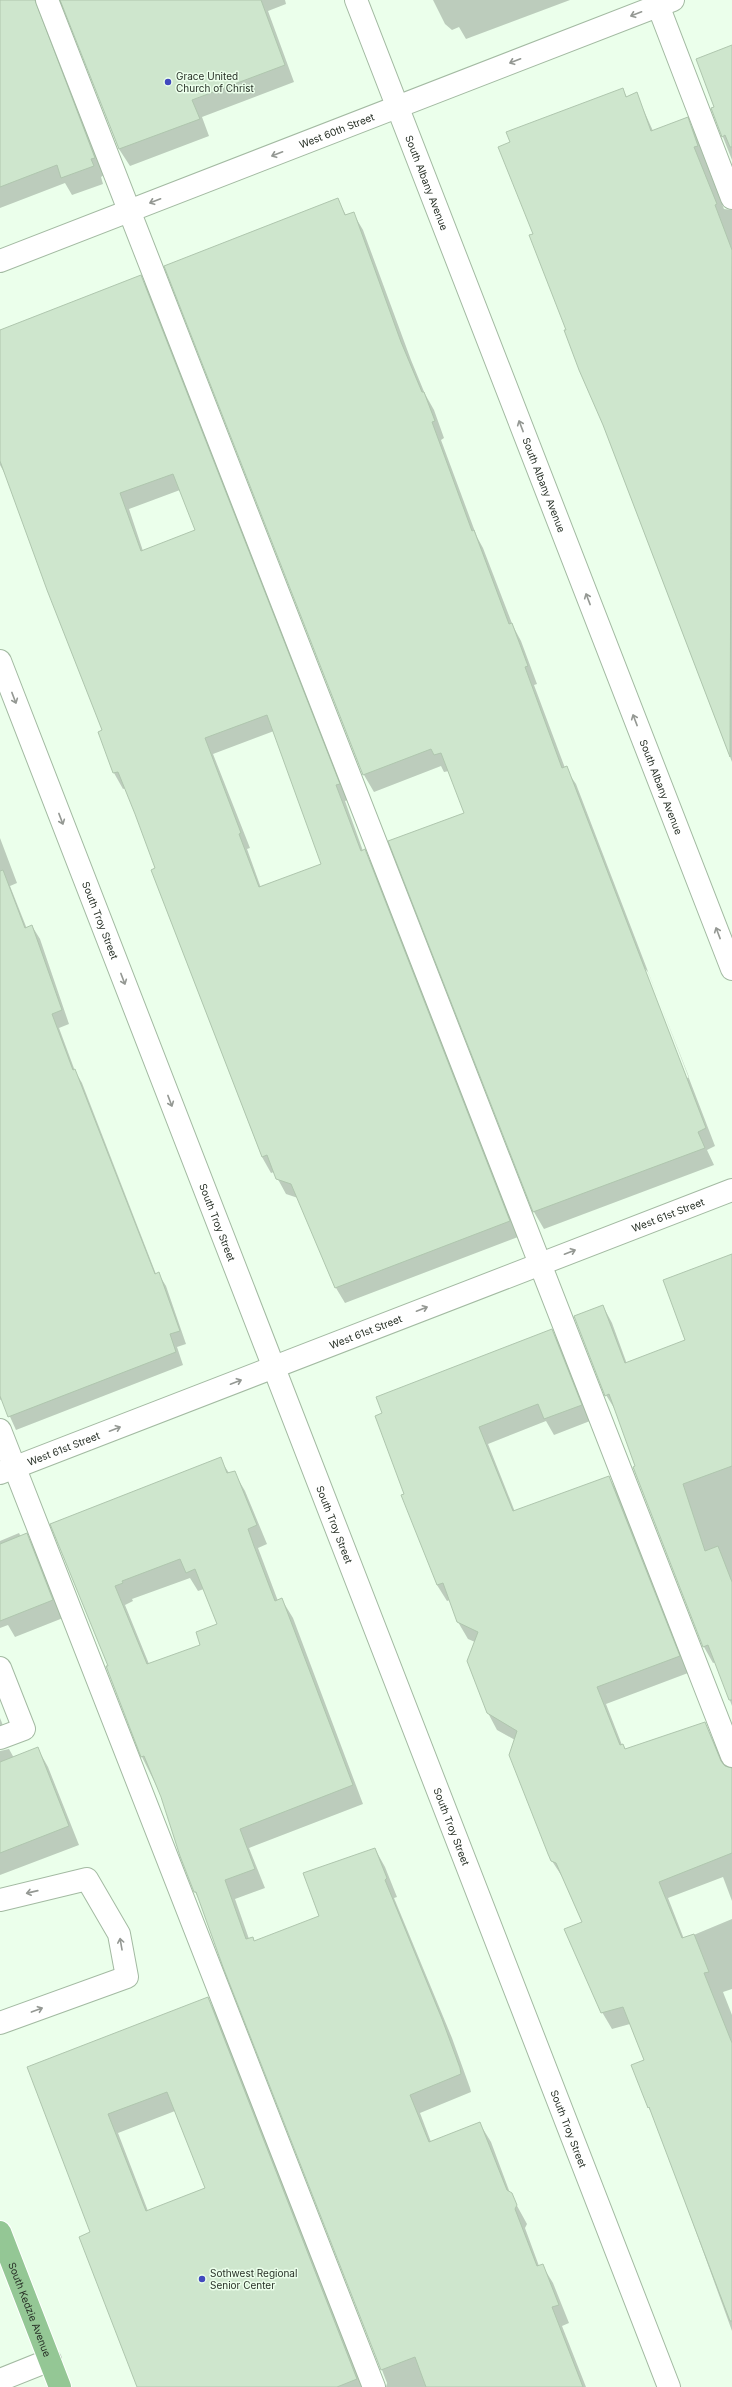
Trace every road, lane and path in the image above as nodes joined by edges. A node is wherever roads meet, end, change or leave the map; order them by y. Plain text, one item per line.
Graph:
1 (48, 0) edge
2 (356, 0) edge
3 (662, 2) edge
4 (397, 107) junction
5 (732, 198) edge
6 (130, 211) junction
7 (0, 262) edge
8 (0, 661) edge
9 (732, 969) edge
10 (732, 1190) edge
11 (540, 1264) junction
12 (274, 1367) junction
13 (0, 1430) edge
14 (8, 1470) edge
15 (0, 1668) edge
16 (0, 1738) edge
17 (732, 1756) edge
18 (0, 1900) edge
19 (0, 2023) edge
20 (0, 2232) edge
21 (50, 2360) junction
22 (0, 2380) edge
23 (60, 2387) edge
24 (374, 2387) edge
25 (669, 2387) edge

1 - 6 street
2 - 4 street, South Albany Avenue
3 -> 4 street, West 60th Street
3 - 5 street
4 -> 6 street, West 60th Street
9 -> 4 street, South Albany Avenue
6 - 7 street, West 60th Street
6 - 11 street
8 -> 12 street, South Troy Street
11 -> 10 street, West 61st Street
12 -> 11 street, West 61st Street
11 - 17 street
14 -> 12 street, West 61st Street
12 - 25 street, South Troy Street
13 - 14 street
14 - 24 street
15 - 16 street
19 -> 18 street
20 - 21 main road, South Kedzie Avenue
21 - 22 street
21 - 23 main road, South Kedzie Avenue

